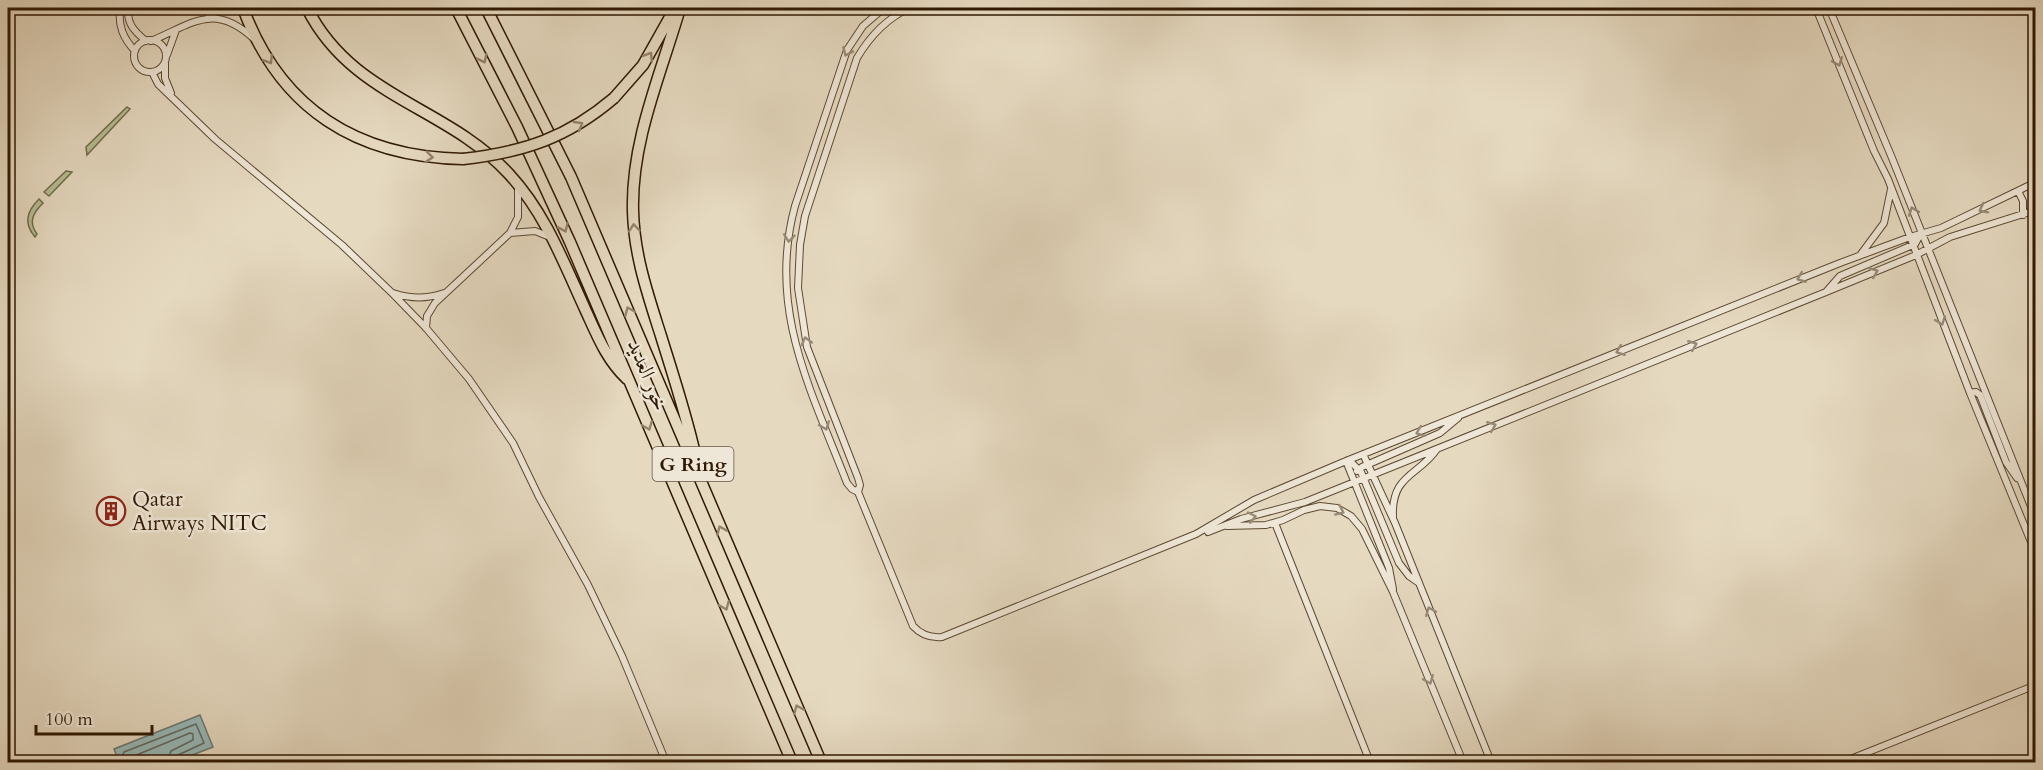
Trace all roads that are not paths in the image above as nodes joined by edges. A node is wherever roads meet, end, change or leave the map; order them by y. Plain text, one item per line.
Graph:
1 (120, 8) edge
2 (129, 8) edge
3 (222, 8) edge
4 (243, 8) edge
5 (307, 8) edge
6 (456, 8) edge
7 (486, 8) edge
8 (675, 8) edge
9 (680, 8) edge
10 (884, 8) edge
11 (909, 8) edge
12 (1816, 8) edge
13 (1829, 8) edge
14 (208, 18) junction
15 (176, 30) junction
16 (148, 41) junction
17 (258, 42) junction
18 (135, 51) junction
19 (166, 59) junction
20 (152, 72) junction
21 (173, 97) junction
22 (2036, 182) edge
23 (517, 183) junction
24 (1891, 188) junction
25 (2018, 191) junction
26 (2034, 211) edge
27 (2023, 215) junction
28 (510, 233) junction
29 (1921, 233) junction
30 (1910, 237) junction
31 (553, 239) junction
32 (1912, 246) junction
33 (1927, 249) junction
34 (1916, 255) junction
35 (1859, 256) junction
36 (391, 292) junction
37 (448, 292) junction
38 (1826, 292) junction
39 (426, 328) junction
40 (631, 383) junction
41 (1970, 393) junction
42 (1461, 415) junction
43 (1438, 447) junction
44 (1363, 454) junction
45 (1346, 461) junction
46 (1368, 464) junction
47 (1359, 469) junction
48 (1372, 473) junction
49 (1364, 477) junction
50 (1354, 481) junction
51 (2020, 481) junction
52 (703, 487) junction
53 (858, 492) junction
54 (2036, 519) edge
55 (1275, 523) junction
56 (1395, 524) junction
57 (1223, 526) junction
58 (1196, 534) junction
59 (2036, 554) edge
60 (1419, 584) junction
61 (1393, 592) junction
62 (2036, 685) edge
63 (666, 762) edge
64 (792, 762) edge
65 (821, 762) edge
66 (1370, 762) edge
67 (1463, 762) edge
68 (1491, 762) edge
69 (1843, 762) edge

1 - 18 street
2 - 16 street
3 - 14 street
4 - 17 highway
5 - 23 highway
6 -> 40 highway, خور العديد / G Ring
52 -> 7 highway, خور العديد / G Ring
17 -> 8 highway, bridge
52 -> 9 highway
10 -> 53 street
53 -> 11 street
12 -> 24 street
29 -> 13 street
14 - 15 street
14 - 17 street
15 - 16 street
15 - 19 street
16 - 18 street
16 - 19 street
18 - 20 street
19 - 20 street
19 - 21 street
20 - 21 street
21 - 36 street
22 - 25 street
23 - 28 street
23 - 31 highway
24 - 30 street
24 - 35 street
25 - 27 street
25 -> 29 street
26 - 27 street
27 - 33 street
28 - 31 street
28 - 37 street
29 - 30 street
29 - 32 street
29 - 33 street
30 - 32 street
30 - 35 street
31 - 40 highway
32 - 34 street
32 - 38 street
33 - 34 street
33 - 51 street
38 -> 34 street
34 -> 41 street
35 -> 42 street
36 - 37 street
36 - 39 street
37 - 39 street
43 -> 38 street
39 - 63 street
40 -> 64 highway, خور العديد / G Ring
41 - 51 street
41 - 59 street
42 -> 44 street
42 - 46 street
43 - 48 street
43 - 56 street
44 - 45 street
44 - 46 street
45 - 47 street
45 - 50 street
45 - 58 street
46 - 47 street
46 - 48 street
47 - 49 street
47 - 50 street
48 - 49 street
48 - 56 street
49 - 50 street
49 - 60 street
57 -> 50 street
50 - 61 street
51 - 54 street
65 -> 52 highway, خور العديد / G Ring
53 - 58 street
55 - 57 street
55 -> 61 street
55 - 66 street
56 - 60 street
57 - 58 street
68 -> 60 street
61 -> 67 street
62 - 69 street

